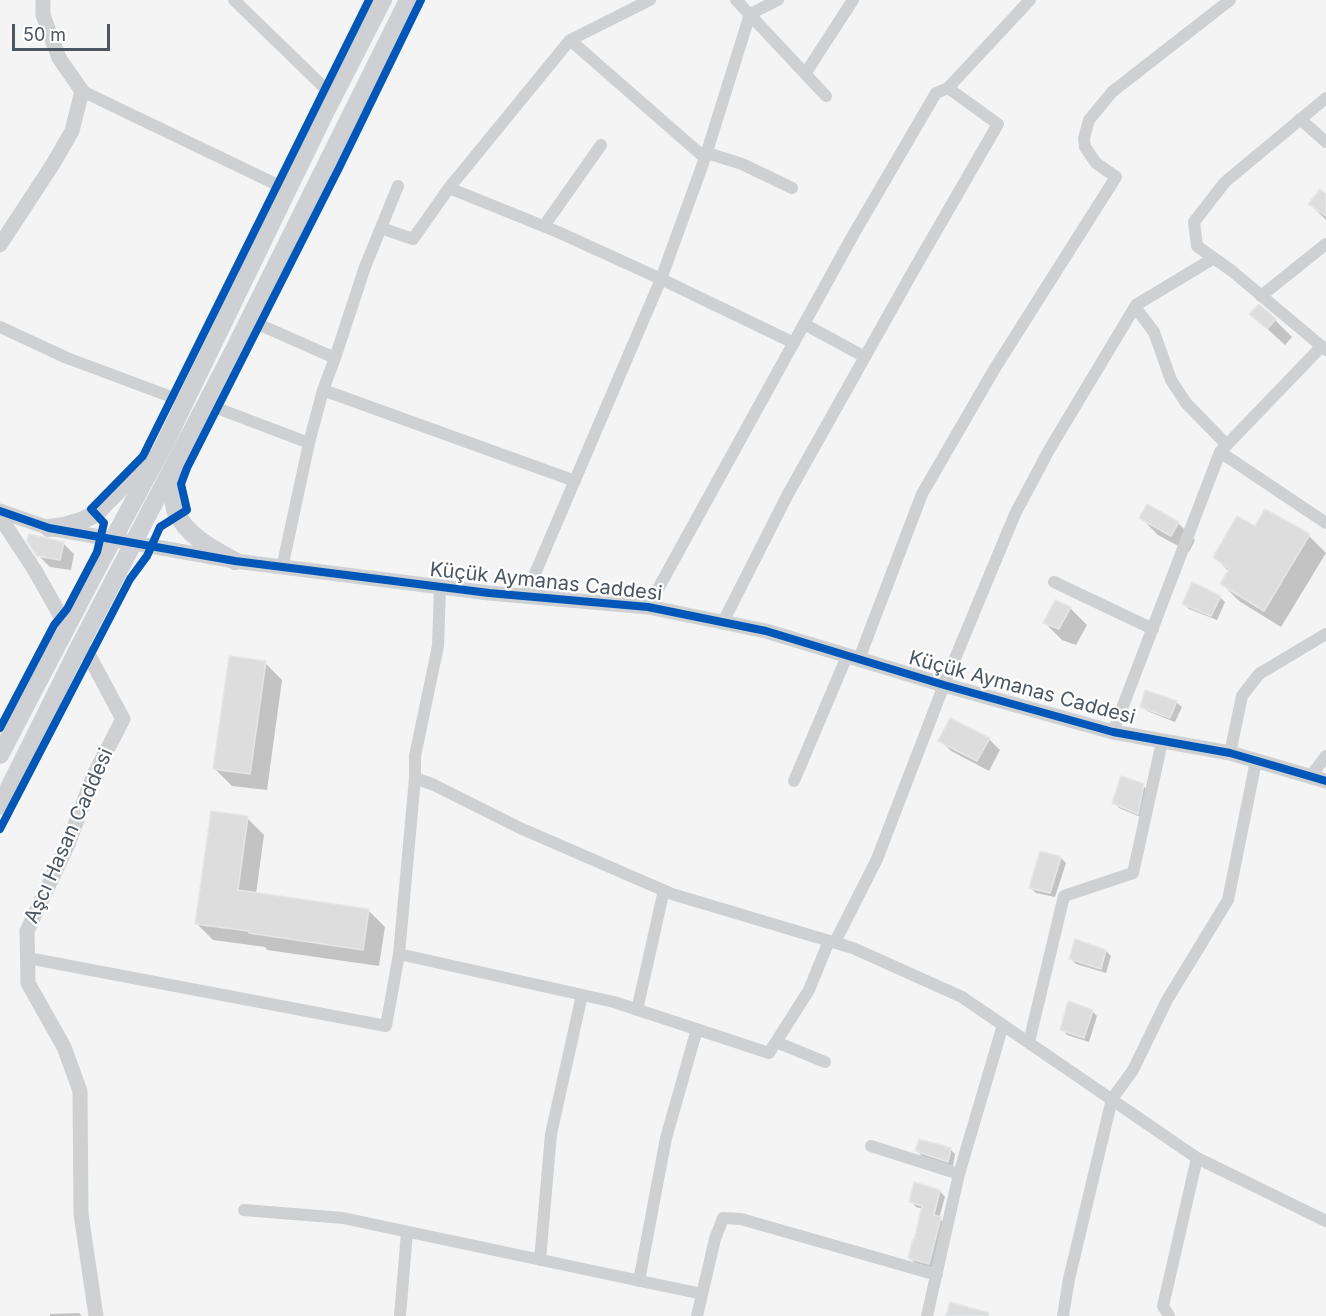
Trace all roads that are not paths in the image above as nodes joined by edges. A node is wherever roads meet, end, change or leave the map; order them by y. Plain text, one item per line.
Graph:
1 (43, 0) edge
2 (234, 0) edge
3 (383, 0) edge
4 (408, 0) edge
5 (650, 0) edge
6 (736, 0) edge
7 (778, 0) edge
8 (853, 0) edge
9 (1030, 0) edge
10 (1230, 0) edge
11 (750, 14) junction
12 (570, 40) junction
13 (805, 74) junction
14 (948, 88) junction
15 (82, 91) junction
16 (826, 96) dead end
17 (334, 97) junction
18 (1326, 98) edge
19 (1300, 119) junction
20 (1326, 142) edge
21 (601, 145) dead end
22 (706, 155) junction
23 (398, 186) dead end
24 (449, 188) junction
25 (792, 188) dead end
26 (288, 190) junction
27 (544, 226) junction
28 (381, 228) junction
29 (1326, 244) edge
30 (0, 245) edge
31 (1214, 258) junction
32 (662, 279) junction
33 (1261, 296) junction
34 (1135, 307) junction
35 (249, 320) junction
36 (804, 324) junction
37 (0, 327) edge
38 (794, 343) junction
39 (1324, 348) edge
40 (865, 357) junction
41 (335, 358) junction
42 (322, 390) junction
43 (185, 402) junction
44 (206, 404) junction
45 (165, 443) junction
46 (309, 443) junction
47 (1224, 448) junction
48 (176, 461) junction
49 (575, 481) junction
50 (0, 511) edge
51 (0, 517) edge
52 (1326, 523) edge
53 (49, 528) junction
54 (113, 540) junction
55 (133, 543) junction
56 (235, 561) junction
57 (282, 568) junction
58 (1054, 582) dead end
59 (440, 588) junction
60 (525, 597) junction
61 (648, 607) junction
62 (723, 622) junction
63 (67, 627) junction
64 (1153, 629) junction
65 (1326, 634) edge
66 (79, 647) junction
67 (853, 657) junction
68 (944, 685) junction
69 (1113, 732) junction
70 (1162, 742) junction
71 (1230, 753) junction
72 (0, 756) edge
73 (1326, 756) edge
74 (1256, 761) junction
75 (1310, 777) junction
76 (415, 778) junction
77 (794, 781) dead end
78 (1326, 781) edge
79 (0, 806) edge
80 (664, 890) junction
81 (832, 941) junction
82 (399, 954) junction
83 (28, 958) junction
84 (582, 995) junction
85 (637, 1010) junction
86 (1003, 1025) junction
87 (697, 1029) junction
88 (776, 1042) junction
89 (1029, 1042) junction
90 (825, 1062) dead end
91 (1112, 1099) junction
92 (871, 1146) dead end
93 (1197, 1158) junction
94 (959, 1174) junction
95 (244, 1210) dead end
96 (1326, 1221) edge
97 (407, 1232) junction
98 (540, 1260) junction
99 (937, 1275) junction
100 (639, 1281) junction
101 (702, 1294) junction
102 (96, 1316) edge
103 (400, 1316) edge
104 (697, 1316) edge
105 (927, 1316) edge
106 (1063, 1316) edge
107 (1169, 1316) edge

1 - 15 street
2 - 17 street
3 - 17 main road
4 - 35 main road
5 - 12 street
6 - 11 street
7 - 11 street
8 - 13 street
9 - 14 street
10 - 67 street
11 - 13 street
11 - 22 street
12 - 22 street
12 - 24 street
13 - 16 street
14 - 36 street
14 - 40 street
15 - 26 street
15 - 30 street
17 - 26 main road
18 - 19 street
19 - 20 street
19 - 31 street
21 - 27 street
22 - 25 street
22 - 32 street
23 - 28 street
24 - 27 street
24 - 28 street
26 - 43 main road
27 - 32 street
28 - 41 street
29 - 33 street
31 - 33 street
31 - 34 street
32 - 38 street
32 - 49 street
33 - 39 street
34 - 47 street
34 - 68 street
35 - 41 street
35 - 44 main road
36 - 38 street
36 - 40 street
37 - 43 street
38 - 61 street
39 - 47 street
40 - 62 street
41 - 42 street
42 - 46 street
42 - 49 street
43 - 45 main road
44 - 46 street
44 - 48 main road
45 - 53 main road
45 - 54 main road
46 - 57 street
47 - 52 street
47 - 64 street
48 - 55 main road
48 - 56 main road
49 - 60 street
50 - 53 street, Küçük Aymanas Caddesi
51 - 63 street
53 - 54 street, Küçük Aymanas Caddesi
54 - 55 street, Küçük Aymanas Caddesi
54 - 63 main road
55 - 56 street, Küçük Aymanas Caddesi
55 - 66 main road
56 - 57 street, Küçük Aymanas Caddesi
57 - 59 street, Küçük Aymanas Caddesi
58 - 64 street
59 - 60 street, Küçük Aymanas Caddesi
59 - 76 street
60 - 61 street, Küçük Aymanas Caddesi
61 - 62 street, Küçük Aymanas Caddesi
62 - 67 street, Küçük Aymanas Caddesi
63 - 72 main road
64 - 69 street
65 - 71 street
66 - 79 main road
66 - 83 street, Aşcı Hasan Caddesi
67 - 68 street, Küçük Aymanas Caddesi
67 - 77 street
68 - 69 street, Küçük Aymanas Caddesi
68 - 81 street
69 - 70 street, Küçük Aymanas Caddesi
70 - 71 street, Küçük Aymanas Caddesi
70 - 89 street
71 - 74 street, Küçük Aymanas Caddesi
73 - 75 street
74 - 75 street, Küçük Aymanas Caddesi
74 - 91 street
75 - 78 street, Küçük Aymanas Caddesi
76 - 80 street
76 - 82 street
80 - 81 street
80 - 85 street
81 - 86 street
81 - 88 street
82 - 83 street
82 - 84 street
83 - 102 street, Aşcı Hasan Caddesi
84 - 85 street
84 - 98 street
85 - 87 street
86 - 89 street
86 - 94 street
87 - 88 street
87 - 100 street
88 - 90 street
89 - 91 street
91 - 93 street
91 - 106 street
92 - 94 street
93 - 96 street
93 - 107 street
94 - 99 street
95 - 97 street
97 - 98 street
97 - 103 street
98 - 100 street
99 - 101 street
99 - 105 street
100 - 101 street
101 - 104 street

